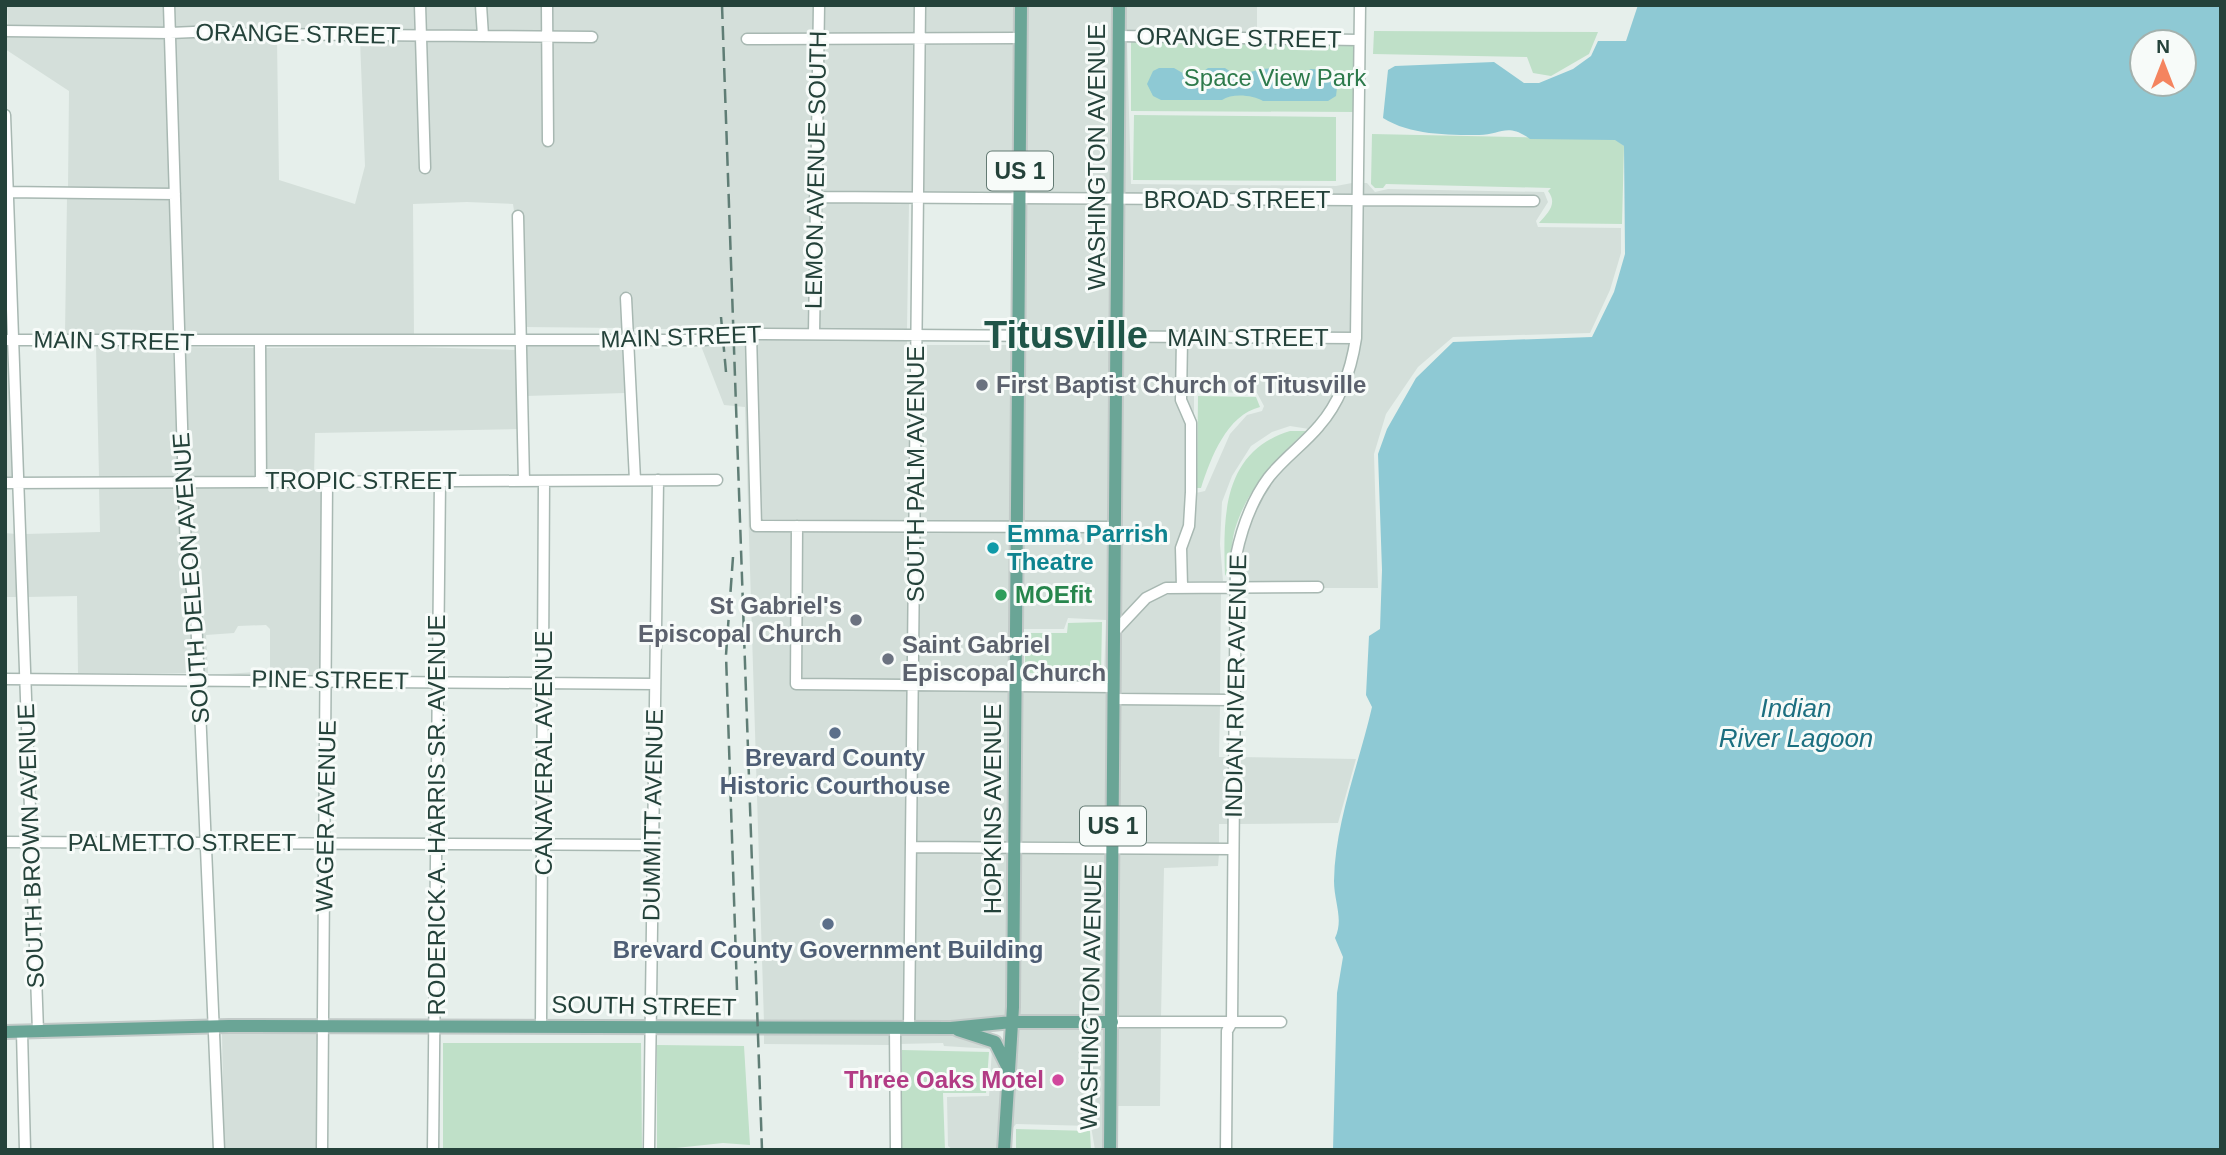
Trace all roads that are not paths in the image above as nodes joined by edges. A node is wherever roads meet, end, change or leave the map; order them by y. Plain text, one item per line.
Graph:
1 (169, 5) edge
2 (420, 5) edge
3 (481, 5) edge
4 (547, 5) edge
5 (819, 5) edge
6 (920, 5) edge
7 (1021, 5) edge
8 (1119, 5) edge
9 (1360, 5) edge
10 (5, 31) edge
11 (170, 33) junction
12 (421, 36) junction
13 (483, 36) junction
14 (1119, 36) junction
15 (548, 37) junction
16 (592, 37) dead end
17 (1021, 38) junction
18 (747, 39) dead end
19 (820, 39) junction
20 (920, 40) junction
21 (1359, 40) junction
22 (5, 115) edge
23 (548, 141) dead end
24 (425, 168) dead end
25 (7, 192) edge
26 (175, 194) junction
27 (815, 197) junction
28 (918, 199) junction
29 (1020, 199) junction
30 (1118, 199) junction
31 (1356, 200) junction
32 (1534, 201) dead end
33 (518, 216) dead end
34 (626, 298) dead end
35 (751, 334) junction
36 (814, 334) junction
37 (917, 335) junction
38 (1018, 336) junction
39 (1118, 336) junction
40 (1182, 338) junction
41 (1356, 338) junction
42 (10, 340) edge
43 (627, 340) junction
44 (520, 341) junction
45 (178, 342) junction
46 (260, 342) junction
47 (635, 480) junction
48 (658, 480) junction
49 (717, 480) dead end
50 (440, 481) junction
51 (524, 481) junction
52 (544, 481) junction
53 (183, 482) junction
54 (261, 482) junction
55 (327, 482) junction
56 (5, 483) edge
57 (19, 483) junction
58 (916, 525) junction
59 (797, 526) junction
60 (1017, 527) junction
61 (1116, 527) junction
62 (1182, 586) junction
63 (1233, 586) junction
64 (1318, 587) dead end
65 (1115, 631) junction
66 (200, 678) junction
67 (5, 679) edge
68 (25, 679) junction
69 (328, 680) junction
70 (437, 681) junction
71 (544, 684) junction
72 (655, 684) junction
73 (913, 685) junction
74 (1015, 686) junction
75 (1114, 693) junction
76 (1233, 700) junction
77 (5, 842) edge
78 (33, 842) junction
79 (205, 843) junction
80 (325, 844) junction
81 (435, 844) junction
82 (544, 845) junction
83 (652, 845) junction
84 (1014, 846) junction
85 (912, 847) junction
86 (1113, 847) junction
87 (1232, 849) junction
88 (1232, 1021) junction
89 (1012, 1022) junction
90 (1112, 1022) junction
91 (1281, 1022) dead end
92 (215, 1026) junction
93 (325, 1026) junction
94 (436, 1026) junction
95 (541, 1026) junction
96 (650, 1027) junction
97 (895, 1027) junction
98 (909, 1027) junction
99 (951, 1028) junction
100 (38, 1031) junction
101 (5, 1032) edge
102 (22, 1032) junction
103 (1009, 1071) junction
104 (25, 1150) edge
105 (219, 1150) edge
106 (322, 1150) edge
107 (433, 1150) edge
108 (649, 1150) edge
109 (896, 1150) edge
110 (1004, 1150) edge
111 (1110, 1150) edge
112 (1226, 1150) edge

1 - 11 street, SOUTH DELEON AVENUE
2 - 12 street
3 - 13 street
4 - 15 street
5 - 19 street, LEMON AVENUE SOUTH
6 - 20 street, SOUTH PALM AVENUE
7 - 17 main road, HOPKINS AVENUE / US 1
8 - 14 main road, WASHINGTON AVENUE / US 1
9 - 21 street, INDIAN RIVER AVENUE
10 - 11 street, ORANGE STREET
11 - 12 street, ORANGE STREET
11 - 26 street, SOUTH DELEON AVENUE
12 - 13 street, ORANGE STREET
12 - 24 street
13 - 15 street, ORANGE STREET
14 - 21 street, ORANGE STREET
14 - 30 main road, WASHINGTON AVENUE / US 1
15 - 16 street, ORANGE STREET
15 - 23 street
17 - 20 street
17 - 29 main road, HOPKINS AVENUE / US 1
18 - 19 street
19 - 20 street
19 - 27 street, LEMON AVENUE SOUTH
20 - 28 street, SOUTH PALM AVENUE
21 - 31 street, INDIAN RIVER AVENUE
22 - 25 street, SOUTH BROWN AVENUE
25 - 26 street
25 - 42 street, SOUTH BROWN AVENUE
26 - 45 street, SOUTH DELEON AVENUE
27 - 28 street, BROAD STREET
27 - 36 street, LEMON AVENUE SOUTH
28 - 29 street, BROAD STREET
28 - 37 street, SOUTH PALM AVENUE
29 - 30 street, BROAD STREET
29 - 38 main road, HOPKINS AVENUE / US 1
30 - 31 street, BROAD STREET
30 - 39 main road, WASHINGTON AVENUE / US 1
31 - 32 street, BROAD STREET
31 - 41 street, INDIAN RIVER AVENUE
33 - 44 street
34 - 43 street
35 - 36 street, MAIN STREET
35 - 43 street, MAIN STREET
35 - 59 street
36 - 37 street, MAIN STREET
37 - 38 street, MAIN STREET
37 - 58 street, SOUTH PALM AVENUE
38 - 39 street, MAIN STREET
38 - 60 main road, HOPKINS AVENUE / US 1
39 - 40 street, MAIN STREET
39 - 61 main road, WASHINGTON AVENUE / US 1
40 - 41 street, MAIN STREET
40 - 62 street
41 - 63 street, INDIAN RIVER AVENUE
42 - 45 street, MAIN STREET
42 - 57 street, SOUTH BROWN AVENUE
43 - 44 street, MAIN STREET
43 - 47 street
44 - 46 street, MAIN STREET
44 - 51 street
45 - 46 street, MAIN STREET
45 - 53 street, SOUTH DELEON AVENUE
46 - 54 street
47 - 48 street, TROPIC STREET
47 - 52 street, TROPIC STREET
48 - 49 street, TROPIC STREET
48 - 72 street, DUMMITT AVENUE
50 - 51 street, TROPIC STREET
50 - 55 street, TROPIC STREET
50 - 70 street, RODERICK A. HARRIS SR. AVENUE
51 - 52 street, TROPIC STREET
52 - 71 street, CANAVERAL AVENUE
53 - 54 street, TROPIC STREET
53 - 57 street, TROPIC STREET
53 - 66 street, SOUTH DELEON AVENUE
54 - 55 street, TROPIC STREET
55 - 69 street, WAGER AVENUE
56 - 57 street, TROPIC STREET
57 - 68 street, SOUTH BROWN AVENUE
58 - 59 street
58 - 60 street
58 - 73 street, SOUTH PALM AVENUE
59 - 73 street
60 - 61 street
60 - 74 main road, HOPKINS AVENUE / US 1
61 - 65 main road, WASHINGTON AVENUE / US 1
62 - 63 street
62 - 65 street
63 - 64 street
63 - 76 street, INDIAN RIVER AVENUE
65 - 75 main road, WASHINGTON AVENUE / US 1
66 - 68 street, PINE STREET
66 - 69 street, PINE STREET
66 - 79 street, SOUTH DELEON AVENUE
67 - 68 street, PINE STREET
68 - 78 street, SOUTH BROWN AVENUE
69 - 70 street, PINE STREET
69 - 80 street, WAGER AVENUE
70 - 71 street, PINE STREET
70 - 81 street, RODERICK A. HARRIS SR. AVENUE
71 - 72 street, PINE STREET
71 - 82 street, CANAVERAL AVENUE
72 - 83 street, DUMMITT AVENUE
73 - 74 street
73 - 85 street, SOUTH PALM AVENUE
74 - 75 street
74 - 84 main road, HOPKINS AVENUE / US 1
75 - 76 street
75 - 86 main road, WASHINGTON AVENUE / US 1
76 - 87 street, INDIAN RIVER AVENUE
77 - 78 street, PALMETTO STREET
78 - 79 street, PALMETTO STREET
78 - 100 street, SOUTH BROWN AVENUE
79 - 80 street, PALMETTO STREET
79 - 92 street, SOUTH DELEON AVENUE
80 - 81 street, PALMETTO STREET
80 - 93 street, WAGER AVENUE
81 - 82 street, PALMETTO STREET
81 - 94 street, RODERICK A. HARRIS SR. AVENUE
82 - 83 street, PALMETTO STREET
82 - 95 street, CANAVERAL AVENUE
83 - 96 street, DUMMITT AVENUE
84 - 85 street
84 - 86 street
84 - 89 main road, HOPKINS AVENUE / US 1
85 - 98 street, SOUTH PALM AVENUE
86 - 87 street
86 - 90 main road, WASHINGTON AVENUE / US 1
87 - 88 street, INDIAN RIVER AVENUE
88 - 90 street, SOUTH STREET
88 - 91 street, SOUTH STREET
88 - 112 street, INDIAN RIVER AVENUE
89 - 90 main road, SOUTH STREET
89 - 99 main road, SOUTH STREET
89 - 103 main road, HOPKINS AVENUE / US 1
90 - 111 main road, WASHINGTON AVENUE / US 1
92 - 93 main road, SOUTH STREET
92 - 100 main road, SOUTH STREET
92 - 105 street, SOUTH DELEON AVENUE
93 - 94 main road, SOUTH STREET
93 - 106 street, WAGER AVENUE
94 - 95 main road, SOUTH STREET
94 - 107 street, RODERICK A. HARRIS SR. AVENUE
95 - 96 main road, SOUTH STREET
96 - 97 main road, SOUTH STREET
96 - 108 street, DUMMITT AVENUE
97 - 98 main road, SOUTH STREET
97 - 109 street
98 - 99 main road, SOUTH STREET
99 - 103 main road
100 - 102 main road, SOUTH STREET
101 - 102 main road, SOUTH STREET
102 - 104 street
103 - 110 main road, HOPKINS AVENUE / US 1

